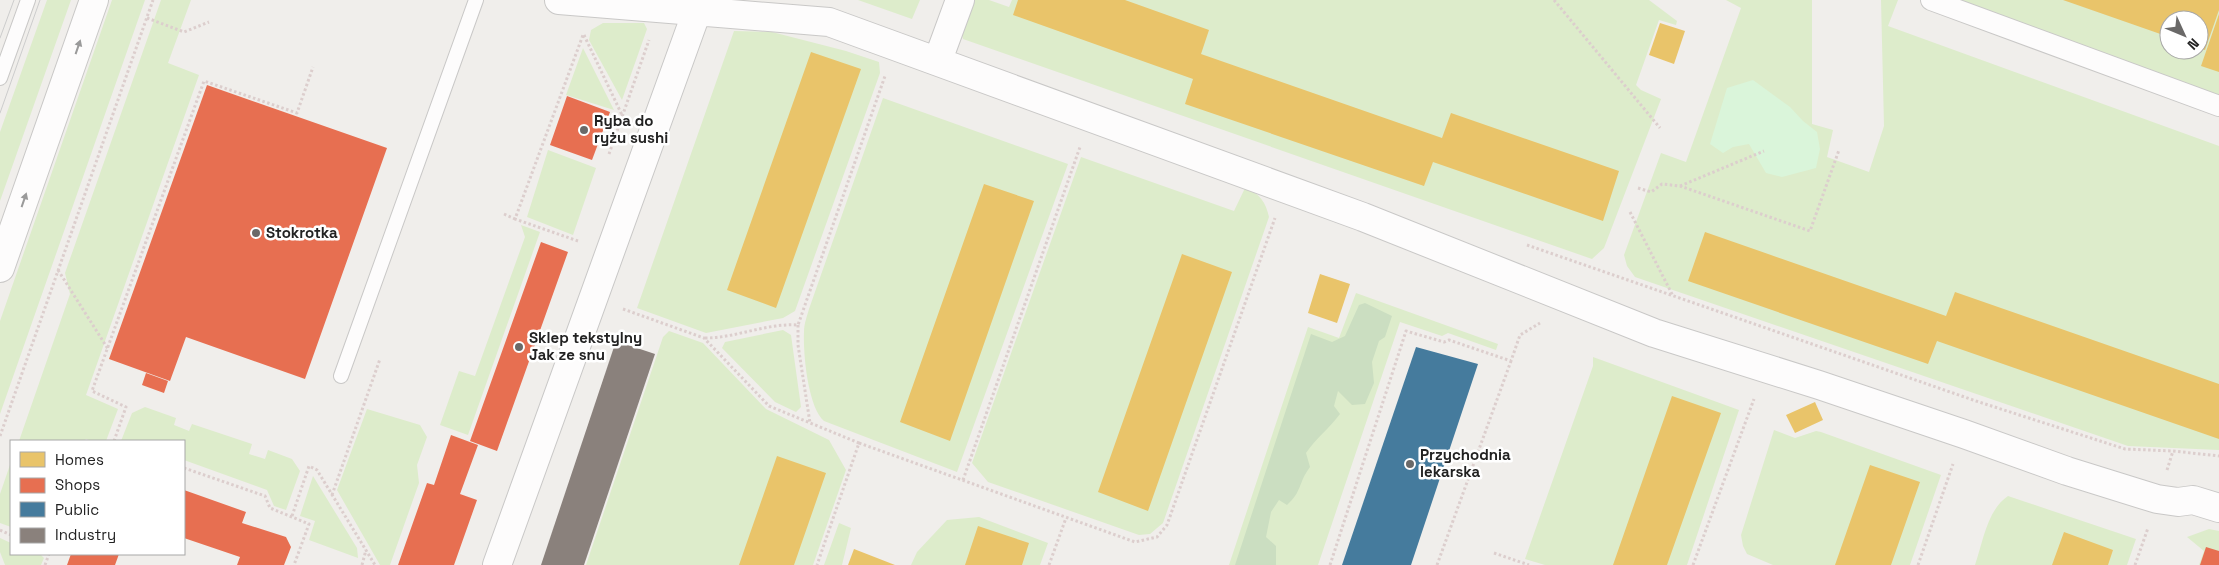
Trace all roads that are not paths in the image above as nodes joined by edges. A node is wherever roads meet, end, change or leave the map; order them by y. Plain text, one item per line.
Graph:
1 (28, 0) edge
2 (94, 0) edge
3 (476, 0) edge
4 (559, 0) edge
5 (960, 0) edge
6 (1931, 0) edge
7 (697, 11) junction
8 (938, 60) junction
9 (0, 78) edge
10 (2219, 106) edge
11 (0, 268) edge
12 (341, 376) dead end
13 (2219, 508) edge
14 (497, 565) edge

1 - 9 lane
11 -> 2 street
3 - 12 lane
4 - 7 street
5 - 8 street
6 - 10 street
7 - 8 street
7 - 14 street
8 - 13 street

